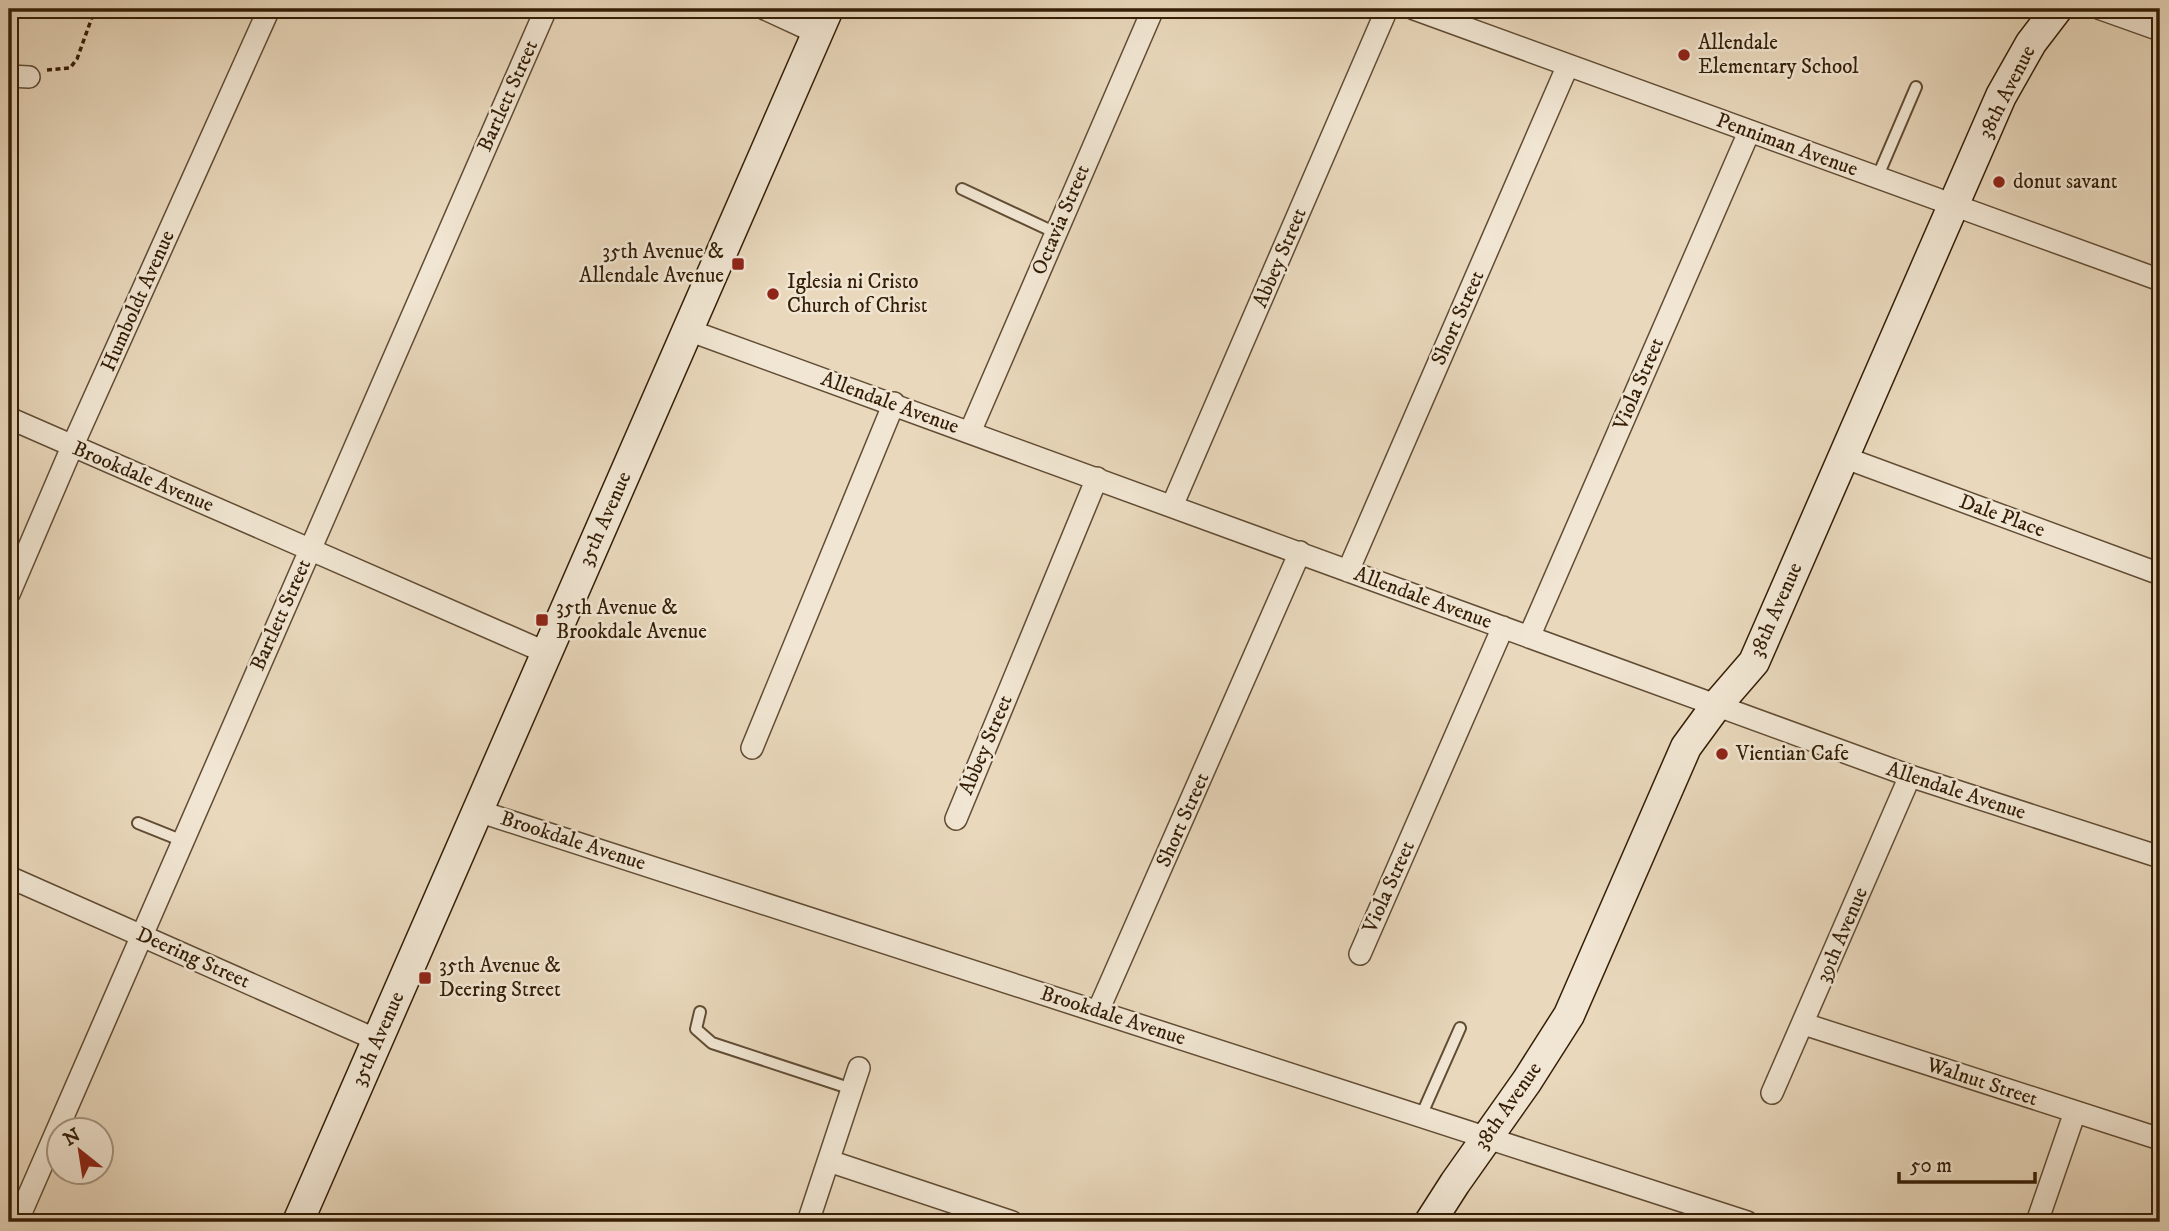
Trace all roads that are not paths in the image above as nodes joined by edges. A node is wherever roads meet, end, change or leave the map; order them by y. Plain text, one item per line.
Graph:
1 (269, 9) edge
2 (546, 9) edge
3 (765, 9) edge
4 (1153, 9) edge
5 (1387, 9) edge
6 (1414, 9) edge
7 (2057, 9) edge
8 (2101, 9) edge
9 (823, 21) edge
10 (2160, 30) edge
11 (1569, 65) junction
12 (1916, 87) dead end
13 (1749, 132) junction
14 (1877, 178) junction
15 (962, 189) dead end
16 (1954, 206) junction
17 (1056, 233) junction
18 (2160, 280) edge
19 (688, 330) junction
20 (894, 403) junction
21 (9, 418) edge
22 (970, 432) junction
23 (72, 447) junction
24 (1843, 457) junction
25 (1097, 478) junction
26 (1172, 506) junction
27 (310, 549) junction
28 (1300, 552) junction
29 (1348, 571) junction
30 (2160, 574) edge
31 (9, 594) edge
32 (1503, 627) junction
33 (1529, 637) junction
34 (547, 653) junction
35 (1716, 706) junction
36 (752, 748) dead end
37 (1910, 776) junction
38 (478, 811) junction
39 (956, 819) dead end
40 (138, 824) dead end
41 (183, 841) junction
42 (2158, 851) edge
43 (9, 877) edge
44 (142, 935) junction
45 (1360, 954) dead end
46 (1098, 1011) junction
47 (700, 1012) dead end
48 (1804, 1024) junction
49 (1460, 1028) dead end
50 (377, 1041) junction
51 (859, 1068) dead end
52 (852, 1089) junction
53 (1773, 1093) dead end
54 (2075, 1112) junction
55 (1421, 1116) junction
56 (1486, 1138) junction
57 (2160, 1139) edge
58 (829, 1161) junction
59 (17, 1222) edge
60 (298, 1222) edge
61 (808, 1222) edge
62 (1012, 1222) edge
63 (1430, 1222) edge
64 (1747, 1222) edge
65 (2038, 1222) edge

1 - 23 street, Humboldt Avenue
2 - 27 street, Bartlett Street
3 - 9 street
4 - 17 street, Octavia Street
5 - 26 street, Abbey Street
6 - 11 street, Penniman Avenue
7 - 16 street, 38th Avenue
8 - 10 street
9 - 19 street, 35th Avenue
11 - 13 street, Penniman Avenue
11 - 29 street, Short Street
12 - 14 lane
13 - 14 street, Penniman Avenue
13 - 33 street, Viola Street
14 - 16 street, Penniman Avenue
15 - 17 lane
16 - 18 street, Penniman Avenue
16 - 24 street, 38th Avenue
17 - 22 street, Octavia Street
19 - 20 street, Allendale Avenue
19 - 34 street, 35th Avenue
20 - 22 street, Allendale Avenue
20 - 36 street
21 - 23 street, Brookdale Avenue
22 - 25 street, Allendale Avenue
23 - 27 street, Brookdale Avenue
23 - 31 street, Humboldt Avenue
24 - 30 street, Dale Place
24 - 35 street, 38th Avenue
25 - 26 street, Allendale Avenue
25 - 39 street, Abbey Street
26 - 28 street, Allendale Avenue
27 - 34 street, Brookdale Avenue
27 - 41 street, Bartlett Street
28 - 29 street, Allendale Avenue
28 - 46 street, Short Street
29 - 32 street, Allendale Avenue
32 - 33 street, Allendale Avenue
32 - 45 street, Viola Street
33 - 35 street, Allendale Avenue
34 - 38 street, 35th Avenue
35 - 37 street, Allendale Avenue
35 - 56 street, 38th Avenue
37 - 42 street, Allendale Avenue
37 - 48 street, 39th Avenue
38 - 46 street, Brookdale Avenue
38 - 50 street, 35th Avenue
40 - 41 lane
41 - 44 street, Bartlett Street
43 - 44 street, Deering Street
44 - 50 street, Deering Street
44 - 59 street, Bartlett Street
46 - 55 street, Brookdale Avenue
47 - 52 lane
48 - 53 street, 39th Avenue
48 - 54 street, Walnut Street
49 - 55 lane
50 - 60 street, 35th Avenue
51 - 52 street
52 - 58 street
54 - 57 street, Walnut Street
54 - 65 street
55 - 56 street, Brookdale Avenue
56 - 63 street, 38th Avenue
56 - 64 street, Brookdale Avenue
58 - 61 street
58 - 62 street

